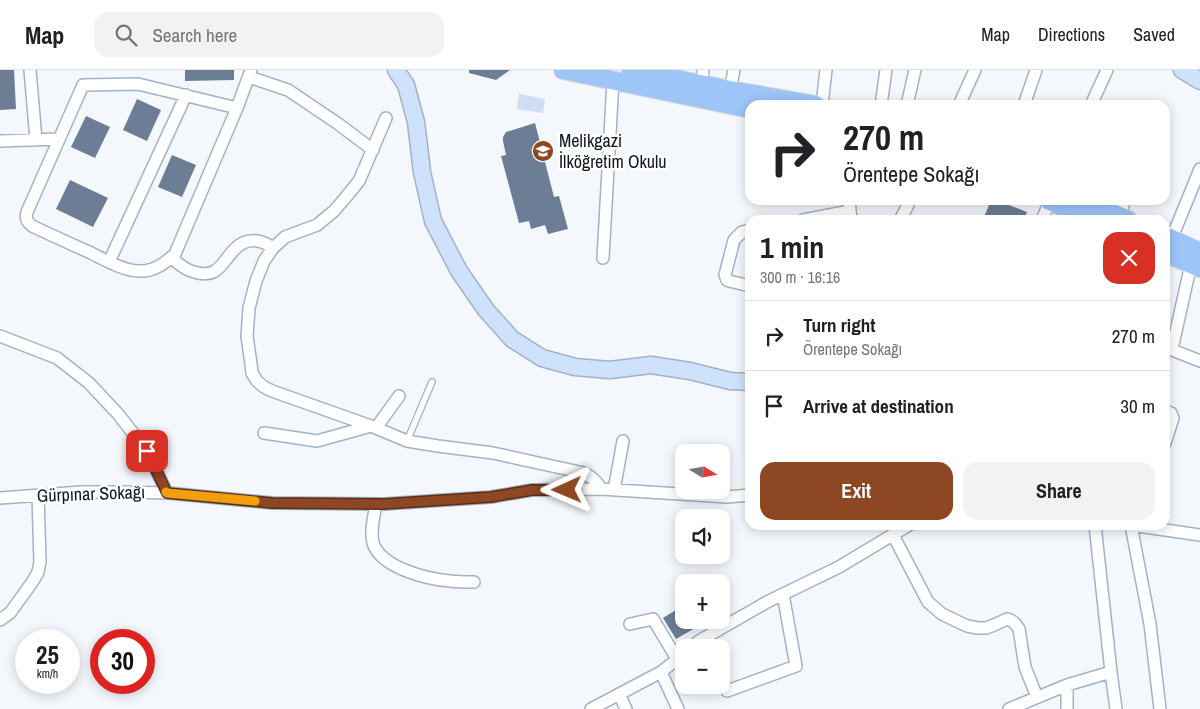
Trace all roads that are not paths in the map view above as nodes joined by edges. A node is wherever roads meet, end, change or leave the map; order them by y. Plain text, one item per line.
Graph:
1 (30, 70) edge
2 (396, 70) edge
3 (563, 70) edge
4 (631, 70) edge
5 (734, 70) edge
6 (826, 70) edge
7 (886, 70) edge
8 (916, 70) edge
9 (975, 70) edge
10 (1036, 70) edge
11 (1107, 70) edge
12 (1182, 70) edge
13 (250, 74) edge
14 (674, 74) edge
15 (703, 77) edge
16 (1200, 80) edge
17 (614, 81) junction
18 (730, 90) junction
19 (186, 95) junction
20 (787, 100) edge
21 (823, 100) edge
22 (882, 100) edge
23 (908, 100) edge
24 (961, 100) edge
25 (1026, 100) edge
26 (1093, 100) edge
27 (237, 108) junction
28 (745, 108) edge
29 (386, 118) dead end
30 (59, 139) junction
31 (36, 140) junction
32 (0, 141) edge
33 (373, 150) junction
34 (1200, 169) edge
35 (1060, 205) edge
36 (1101, 205) edge
37 (850, 210) edge
38 (1124, 212) edge
39 (826, 215) edge
40 (1081, 215) edge
41 (745, 232) edge
42 (1170, 236) edge
43 (1170, 245) edge
44 (273, 248) junction
45 (171, 258) junction
46 (603, 258) dead end
47 (109, 262) junction
48 (1197, 262) edge
49 (745, 285) edge
50 (0, 336) edge
51 (1170, 342) edge
52 (1170, 349) edge
53 (1200, 361) edge
54 (432, 382) dead end
55 (745, 382) edge
56 (399, 396) dead end
57 (1170, 413) edge
58 (373, 427) junction
59 (1170, 427) edge
60 (264, 433) dead end
61 (407, 441) junction
62 (624, 441) dead end
63 (601, 489) junction
64 (614, 490) junction
65 (167, 493) junction
66 (38, 495) junction
67 (745, 495) edge
68 (0, 498) edge
69 (376, 504) junction
70 (901, 530) edge
71 (1096, 530) edge
72 (1132, 530) edge
73 (1169, 530) edge
74 (1200, 534) edge
75 (893, 535) junction
76 (474, 582) dead end
77 (783, 594) junction
78 (0, 620) edge
79 (630, 624) dead end
80 (708, 639) edge
81 (675, 650) edge
82 (675, 661) edge
83 (661, 672) junction
84 (1111, 672) junction
85 (1067, 685) junction
86 (730, 690) edge
87 (619, 694) junction
88 (1037, 697) junction
89 (591, 709) edge
90 (626, 709) edge
91 (678, 709) edge
92 (1009, 709) edge
93 (1067, 709) edge
94 (1116, 709) edge
95 (1160, 709) edge

1 - 31 street
2 - 55 street
3 - 17 main road
4 - 14 main road
5 - 18 street
6 - 21 street
7 - 22 street
8 - 23 street
9 - 24 street
10 - 25 street
11 - 26 street
12 - 16 street
13 - 27 street
13 - 33 street
14 - 15 main road
15 - 18 main road
17 - 28 main road
17 - 46 street
18 - 20 main road
19 - 27 street
19 - 30 street
19 - 47 street
27 - 45 street
29 - 33 street
30 - 31 street
30 - 47 street
31 - 32 street
33 - 44 street
34 - 42 street
35 - 40 main road
36 - 38 main road
37 - 39 street
41 - 49 street
43 - 48 main road
44 - 45 street
44 - 58 street
45 - 47 street
48 - 51 street
50 - 65 street
52 - 53 street
54 - 61 lane
56 - 58 street
57 - 59 street
58 - 60 street
58 - 61 street
61 - 63 street
62 - 64 street
63 - 64 street, Gürpınar Sokağı
63 - 69 street, Gürpınar Sokağı
64 - 67 street, Gürpınar Sokağı
65 - 66 street, Gürpınar Sokağı
65 - 69 street, Gürpınar Sokağı
66 - 68 street, Gürpınar Sokağı
66 - 78 street
69 - 76 street
70 - 75 street
71 - 84 street
72 - 95 street
73 - 74 street
75 - 77 street
75 - 88 street
77 - 80 street
77 - 86 street
79 - 81 street
82 - 83 street
83 - 87 street
83 - 91 street
84 - 85 street
84 - 94 street
85 - 88 street
85 - 93 street
87 - 89 street
87 - 90 street
88 - 92 street

